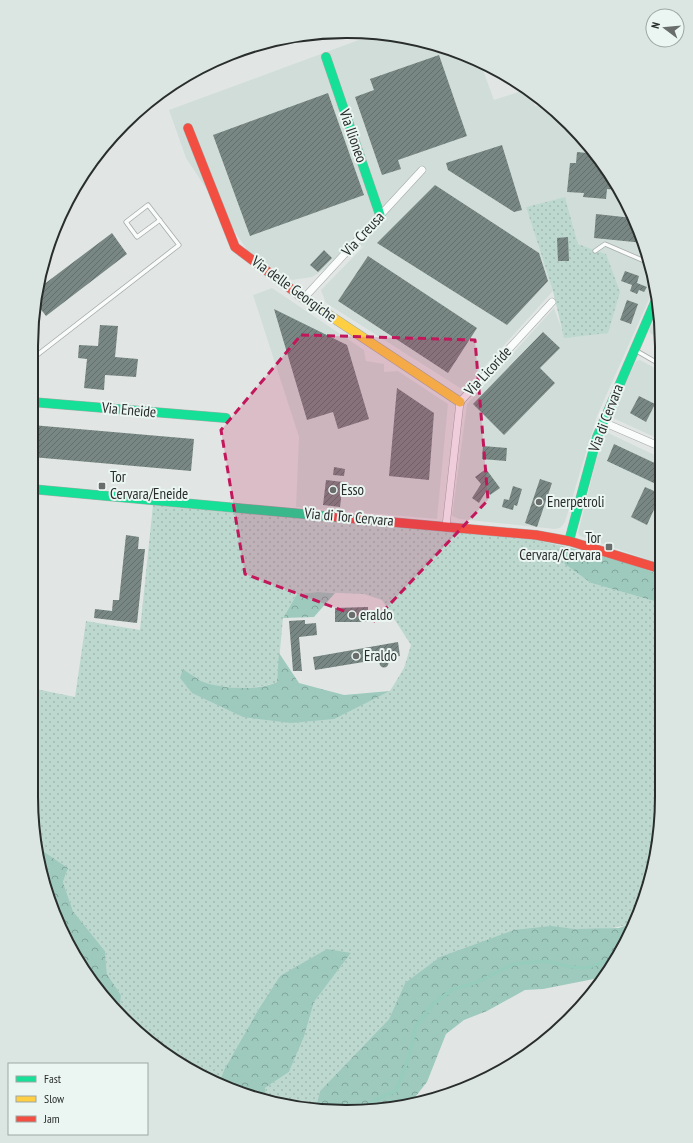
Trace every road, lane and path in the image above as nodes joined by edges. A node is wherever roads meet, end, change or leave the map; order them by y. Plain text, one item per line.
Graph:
1 (326, 57) dead end
2 (188, 128) dead end
3 (422, 170) dead end
4 (380, 215) junction
5 (160, 220) junction
6 (595, 250) dead end
7 (642, 260) edge
8 (304, 298) junction
9 (552, 302) dead end
10 (652, 308) edge
11 (634, 349) junction
12 (38, 354) edge
13 (655, 362) edge
14 (38, 402) edge
15 (460, 402) junction
16 (226, 418) dead end
17 (603, 422) junction
18 (655, 444) edge
19 (38, 490) edge
20 (446, 526) junction
21 (569, 541) junction
22 (655, 567) edge

1 - 4 street, Via Ilioneo
2 - 8 street, Via delle Georgiche
3 - 4 street, Via Creusa
4 - 8 street, Via Creusa
5 - 5 lane
5 - 12 lane
6 - 7 lane
8 - 15 street, Via delle Georgiche
9 - 15 street, Via Licoride
10 - 11 street, Via di Cervara
11 - 13 lane
11 - 17 street, Via di Cervara
14 - 16 street, Via Eneide
15 - 20 street, Via Licoride
17 - 18 street
17 - 21 street, Via di Cervara
19 - 20 street, Via di Tor Cervara
20 - 21 street, Via di Tor Cervara
21 - 22 street, Via di Tor Cervara

